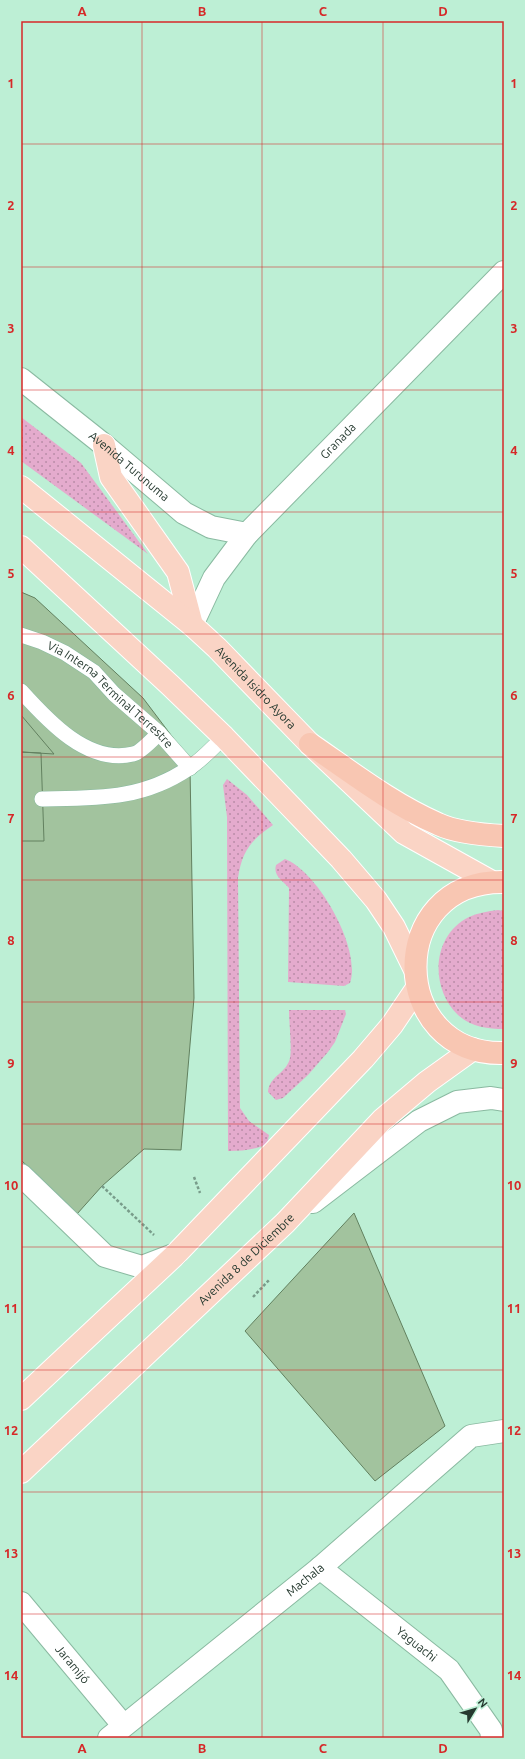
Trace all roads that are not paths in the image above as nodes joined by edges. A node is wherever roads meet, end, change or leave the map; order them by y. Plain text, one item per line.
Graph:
1 (504, 272) edge
2 (21, 379) edge
3 (104, 445) junction
4 (21, 487) edge
5 (247, 534) junction
6 (21, 547) edge
7 (192, 625) junction
8 (21, 635) edge
9 (21, 691) edge
10 (159, 733) junction
11 (224, 738) junction
12 (310, 744) junction
13 (190, 768) junction
14 (42, 799) dead end
15 (504, 836) edge
16 (498, 882) edge
17 (416, 979) junction
18 (472, 1049) junction
19 (504, 1053) edge
20 (504, 1100) edge
21 (21, 1175) edge
22 (285, 1223) junction
23 (176, 1254) junction
24 (21, 1399) edge
25 (504, 1431) edge
26 (21, 1472) edge
27 (320, 1568) junction
28 (21, 1603) edge
29 (116, 1732) edge
30 (492, 1738) edge

1 - 5 street, Granada
2 - 3 street, Avenida Turunuma
3 - 5 street, Avenida Turunuma
3 - 7 main road
4 - 7 main road, Avenida Isidro Ayora
5 - 7 street, Granada
6 - 11 main road
7 - 12 main road, Avenida Isidro Ayora
8 - 10 lane, Via Interna Terminal Terrestre
9 - 10 lane
10 - 13 lane, Via Interna Terminal Terrestre
11 - 13 lane
11 - 17 main road
12 - 15 highway
12 - 16 main road, Avenida Isidro Ayora
13 - 14 lane
16 - 17 highway
17 - 18 highway
17 - 23 main road
18 - 19 highway
18 - 22 main road, Avenida 8 de Diciembre
20 - 22 street
21 - 23 street
22 - 26 main road, Avenida 8 de Diciembre
23 - 24 main road
25 - 27 street, Machala
27 - 29 street, Machala
27 - 30 street, Yaguachi
28 - 29 street, Jaramijó

